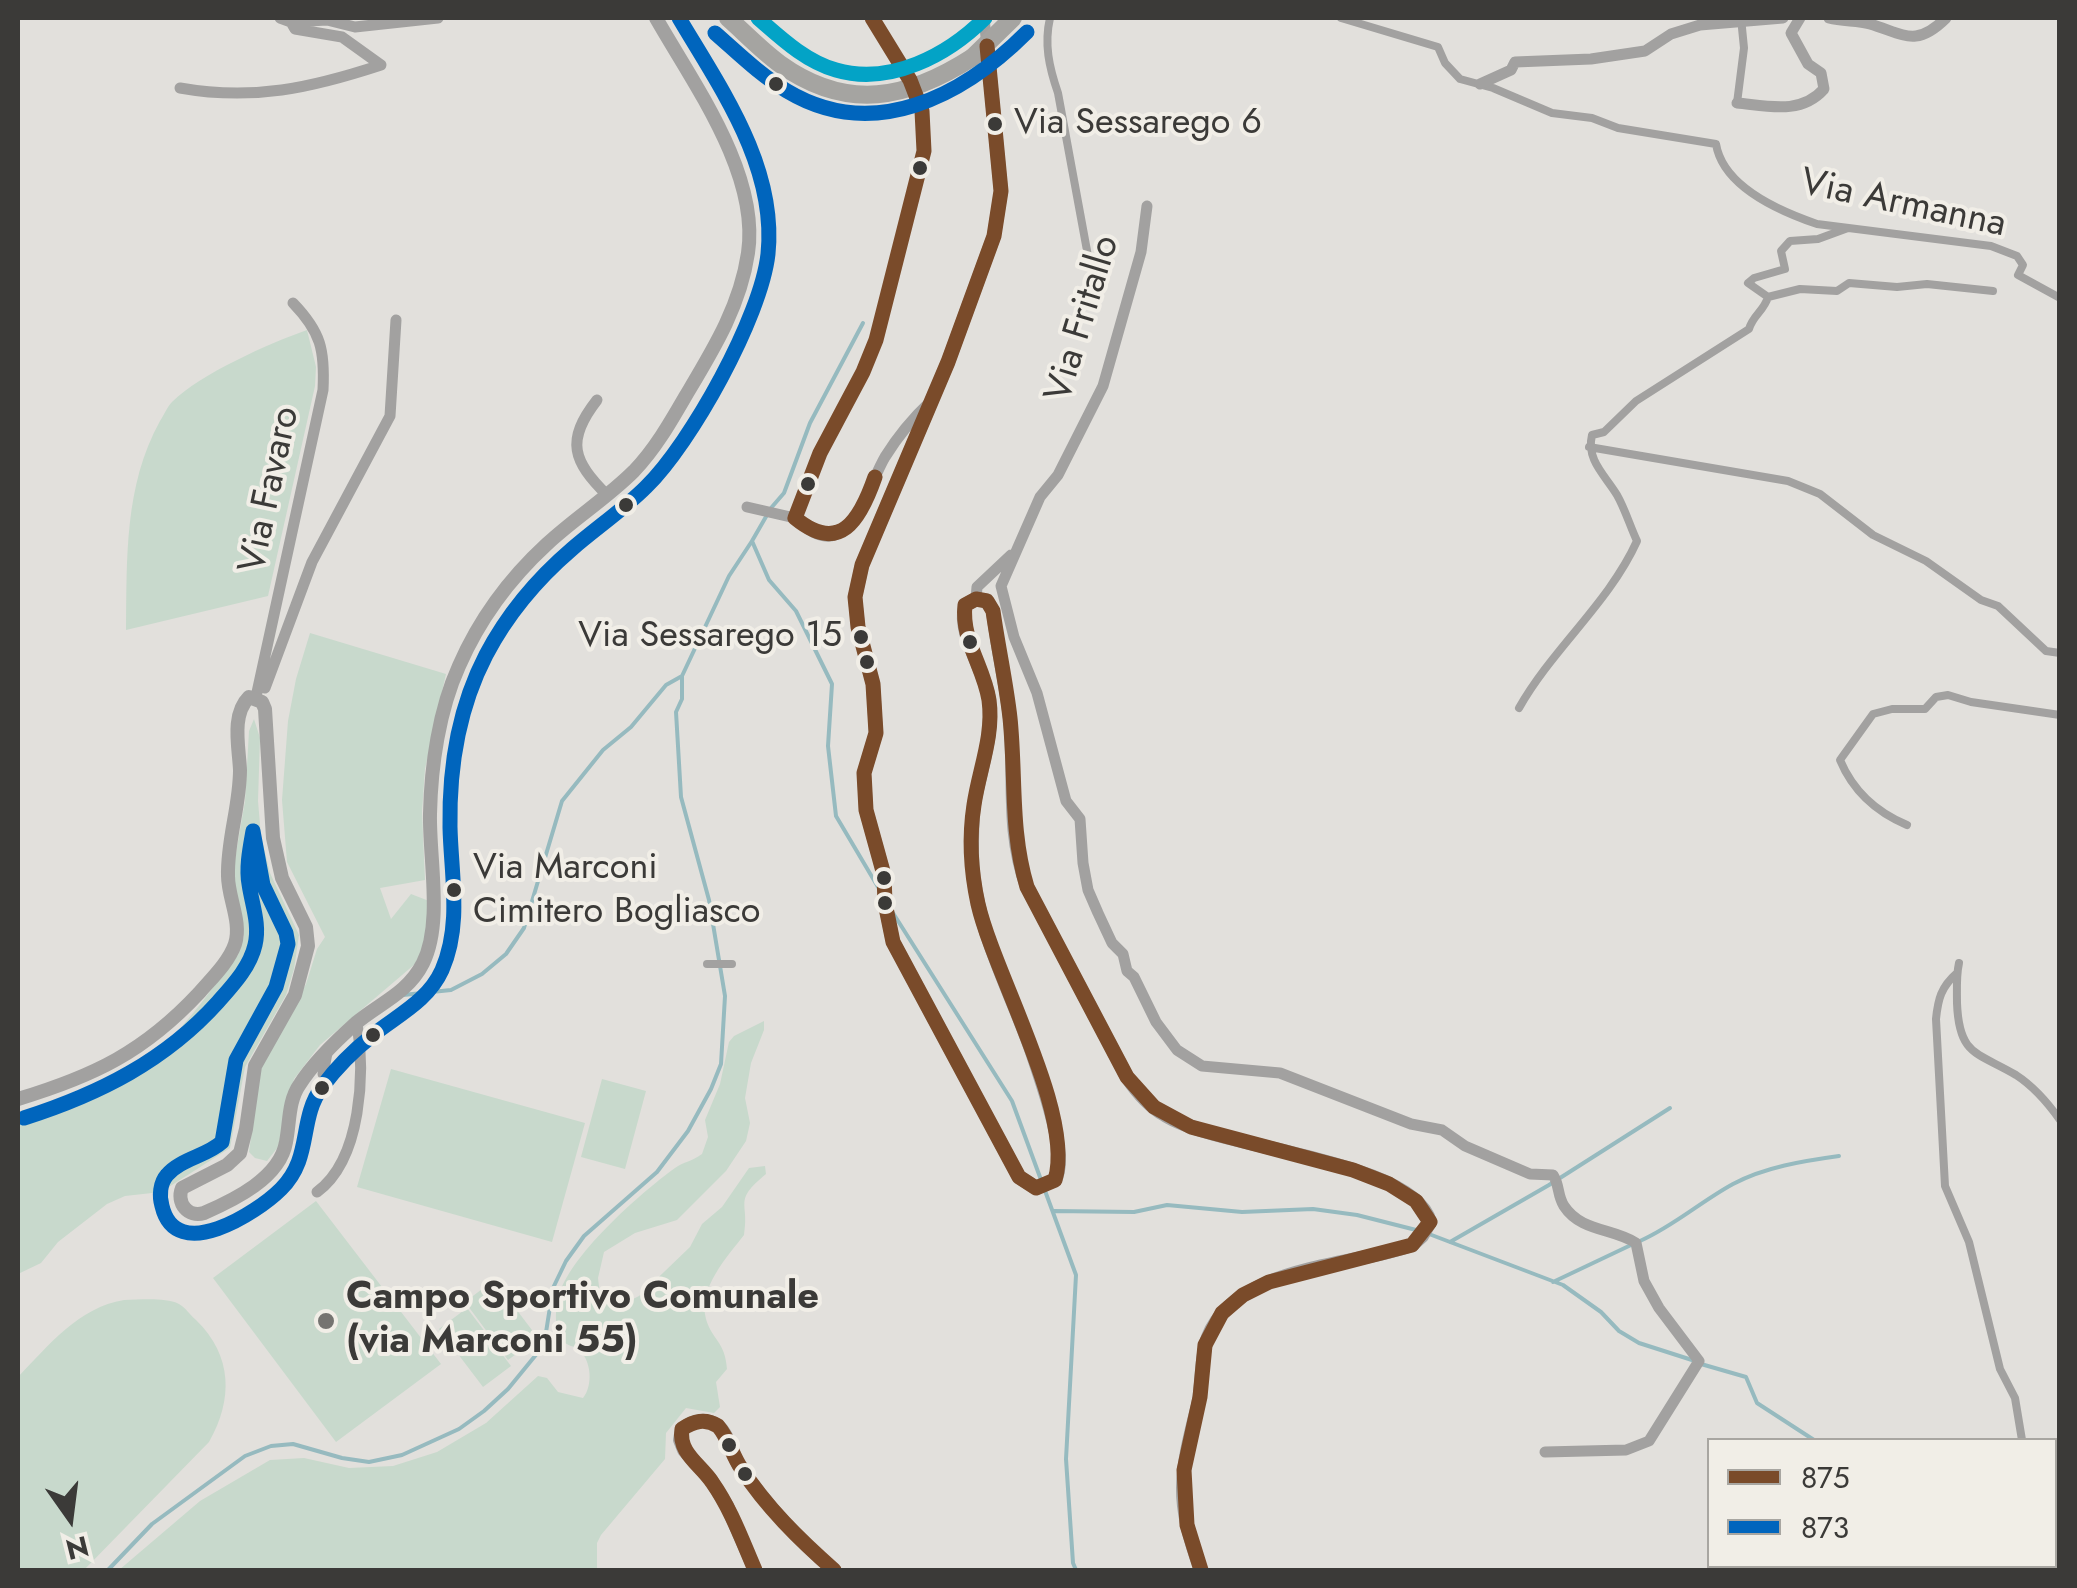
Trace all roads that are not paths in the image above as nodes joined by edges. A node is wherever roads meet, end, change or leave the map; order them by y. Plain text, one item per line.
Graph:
1 (438, 18) edge
2 (656, 18) edge
3 (728, 18) edge
4 (872, 18) edge
5 (984, 18) edge
6 (1013, 18) edge
7 (1050, 18) edge
8 (1340, 18) edge
9 (1783, 18) edge
10 (1800, 18) edge
11 (1829, 18) edge
12 (1946, 18) edge
13 (1741, 19) edge
14 (285, 20) edge
15 (327, 20) edge
16 (980, 51) junction
17 (1480, 84) junction
18 (180, 88) dead end
19 (1737, 102) joint
20 (1147, 206) dead end
21 (1848, 228) junction
22 (1088, 256) dead end
23 (1993, 290) dead end
24 (1768, 297) junction
25 (2060, 298) edge
26 (293, 303) dead end
27 (396, 320) dead end
28 (597, 400) dead end
29 (932, 400) junction
30 (1589, 447) junction
31 (607, 495) junction
32 (753, 509) dead end
33 (795, 518) junction
34 (1014, 552) junction
35 (976, 599) junction
36 (2060, 653) edge
37 (259, 699) junction
38 (1519, 708) dead end
39 (2060, 716) edge
40 (1907, 825) dead end
41 (707, 964) dead end
42 (732, 964) dead end
43 (356, 1023) junction
44 (327, 1053) junction
45 (324, 1074) dead end
46 (18, 1098) edge
47 (2060, 1120) edge
48 (318, 1192) dead end
49 (2022, 1438) edge
50 (1546, 1452) dead end
51 (754, 1570) edge
52 (834, 1570) edge
53 (1201, 1570) edge

1 - 15 street
2 - 31 street
3 - 16 main road, bridge
4 - 33 street
5 - 16 street
6 - 16 main road
7 - 22 street, Via Fritallo
8 - 17 street, Via Armanna
9 - 13 street
10 - 19 street
11 - 12 street
13 - 17 street
13 - 19 street
14 - 15 street
14 - 18 street
16 - 29 street
17 - 21 street, Via Armanna
20 - 34 street, Via Fritallo
21 - 24 street
21 - 25 street, Via Armanna
23 - 24 street
24 - 30 street
26 - 37 street, Via Favaro
27 - 37 street
28 - 31 street
29 - 33 street
29 - 35 street
30 - 36 street
30 - 38 street
31 - 43 street
32 - 33 street
34 - 35 street
34 - 50 street
35 - 53 street
37 - 44 street
37 - 46 street
39 - 40 street
41 - 42 street
43 - 44 street
43 - 48 street
44 - 45 street
47 - 49 street
51 - 52 street

